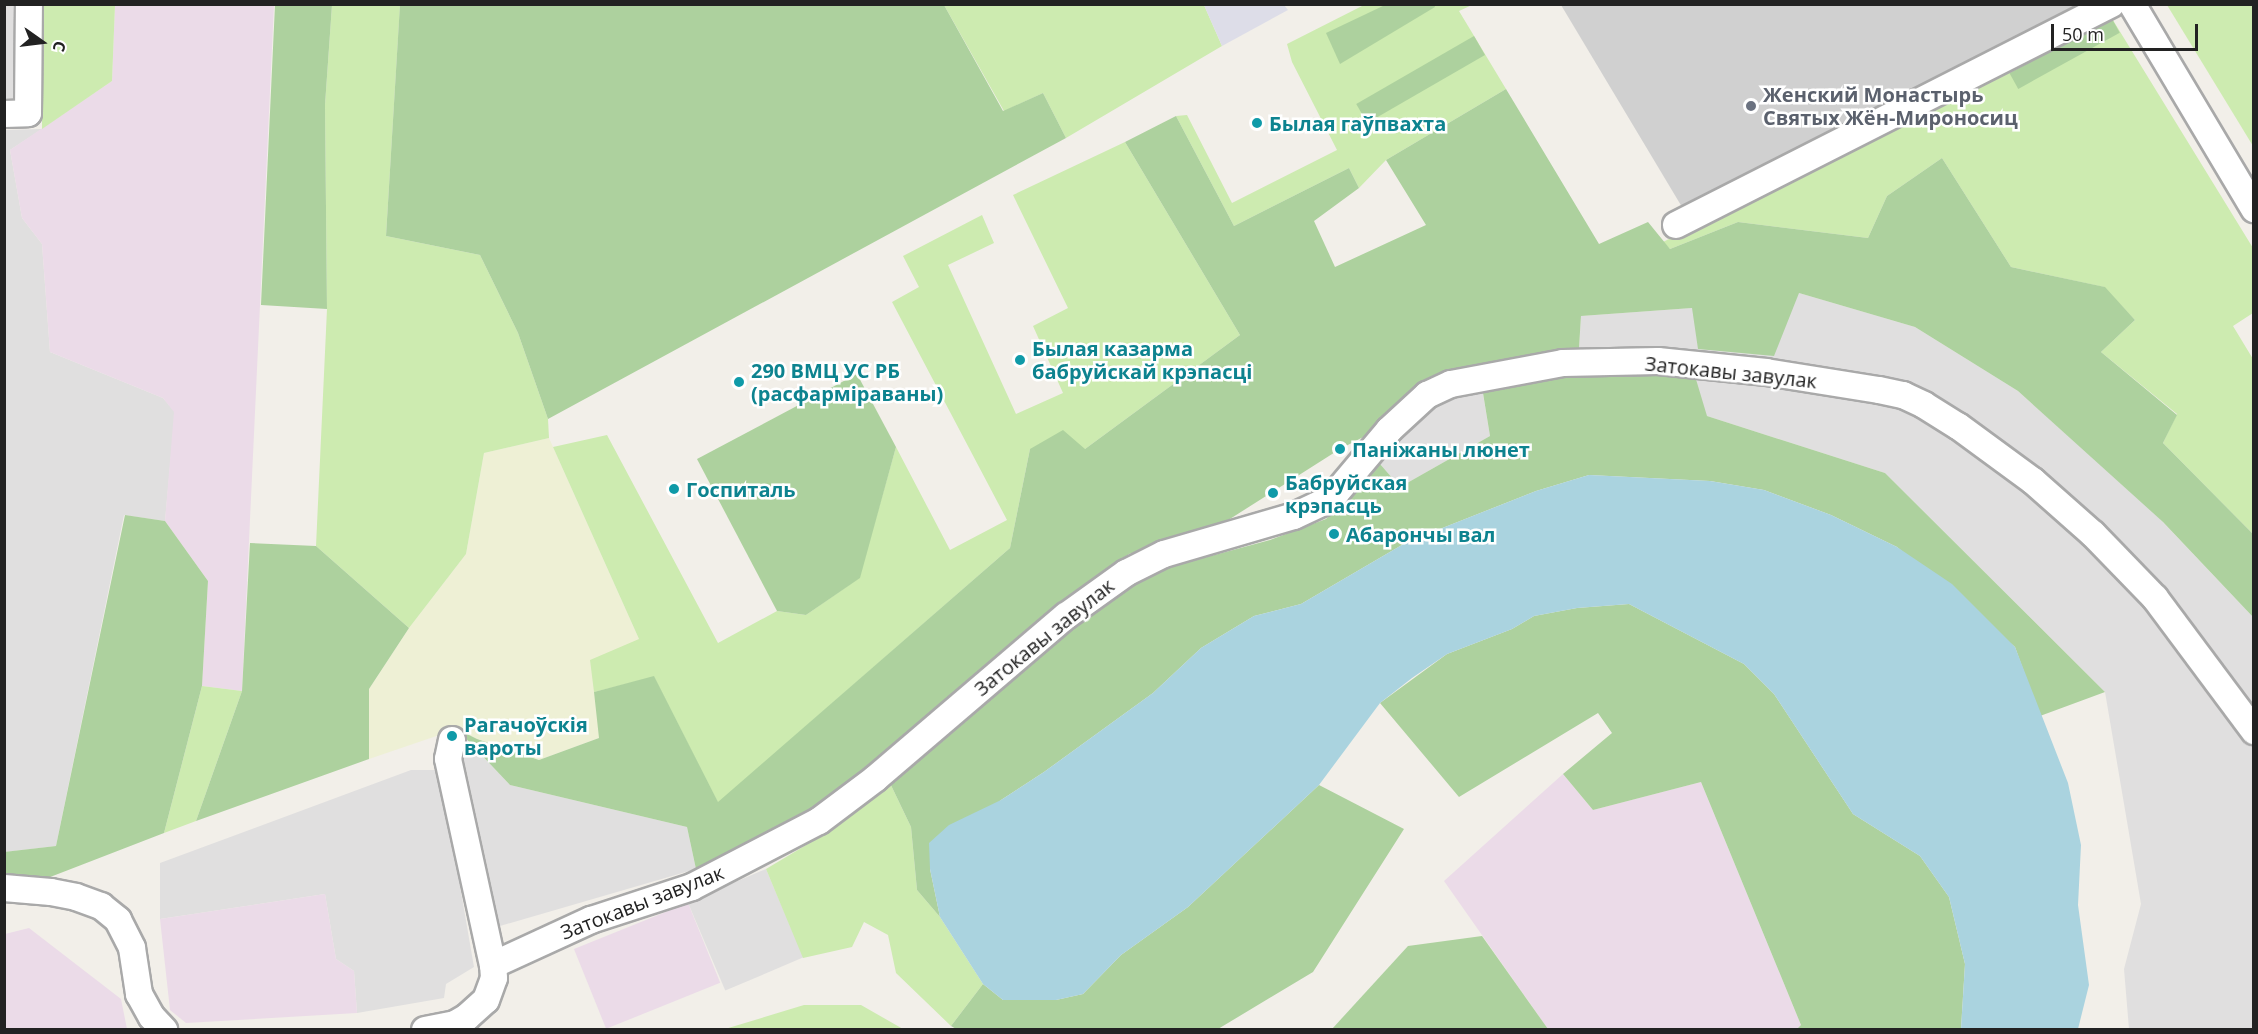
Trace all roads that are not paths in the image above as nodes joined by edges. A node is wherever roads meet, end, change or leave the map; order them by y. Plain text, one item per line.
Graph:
1 (29, 4) edge
2 (2111, 4) edge
3 (2132, 4) edge
4 (4, 114) edge
5 (2253, 209) edge
6 (1676, 225) dead end
7 (2253, 731) edge
8 (452, 740) dead end
9 (4, 888) edge
10 (493, 964) junction
11 (164, 1029) edge
12 (425, 1029) edge

1 - 4 street
2 - 6 street
3 - 5 street
7 - 10 street, Затокавы завулак
8 - 10 street
9 - 11 street
10 - 12 street

